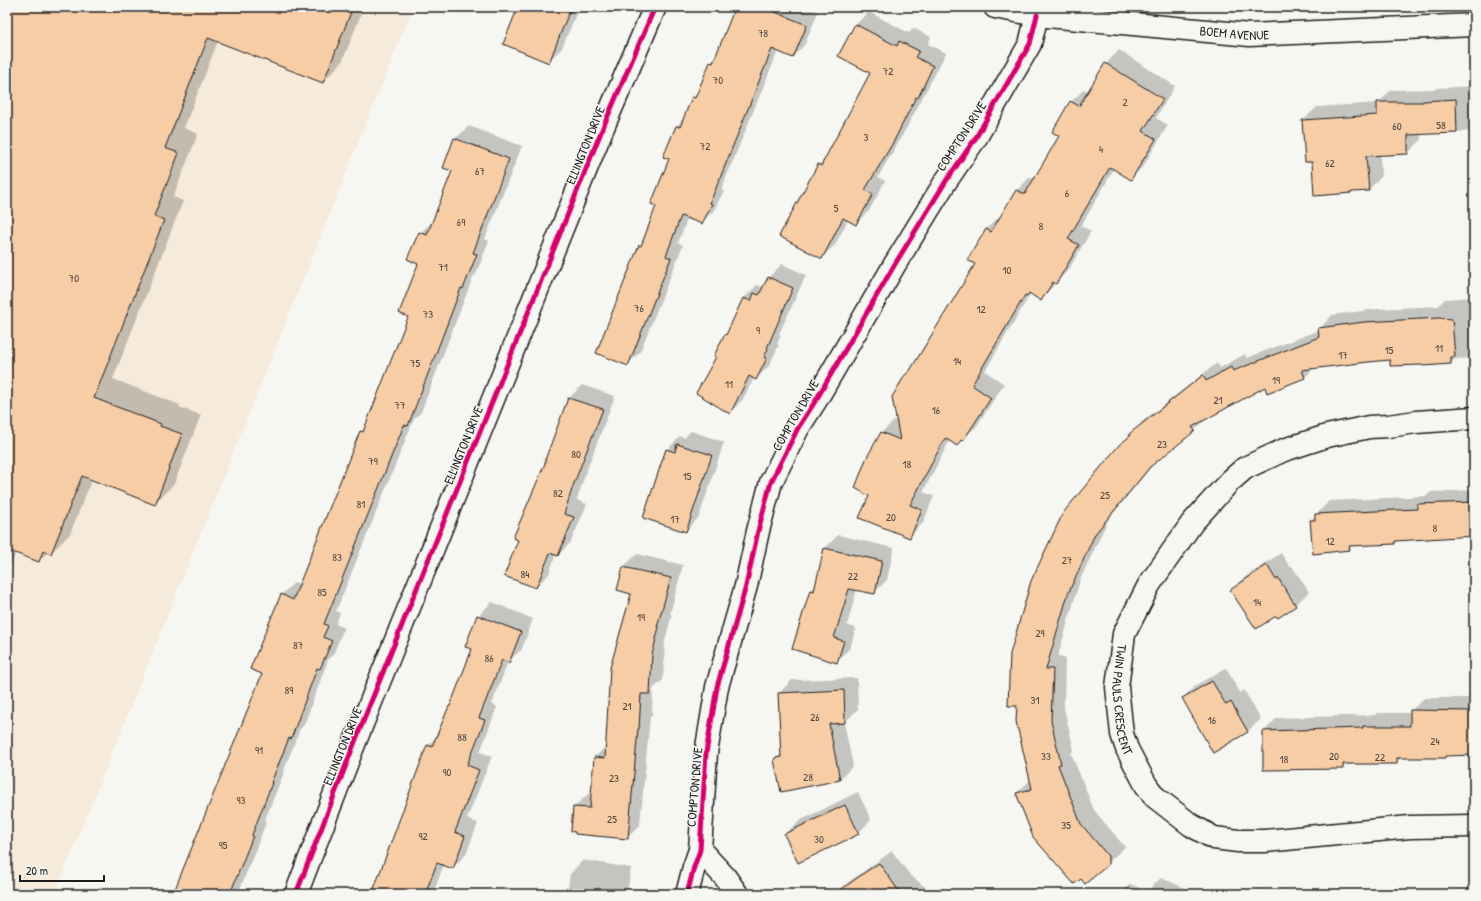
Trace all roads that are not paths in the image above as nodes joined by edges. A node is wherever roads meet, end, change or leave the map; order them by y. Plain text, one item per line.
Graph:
1 (655, 7) edge
2 (995, 7) edge
3 (1037, 15) junction
4 (1474, 25) edge
5 (1474, 418) edge
6 (1474, 826) edge
7 (700, 850) junction
8 (296, 894) edge
9 (687, 894) edge
10 (737, 894) edge

1 - 8 street, ELLINGTON DRIVE
2 - 3 street, BOEM AVENUE
3 - 4 street, BOEM AVENUE
3 - 7 street, COMPTON DRIVE
5 - 6 street, TWIN PAULS CRESCENT
7 - 9 street, COMPTON DRIVE
7 - 10 street

